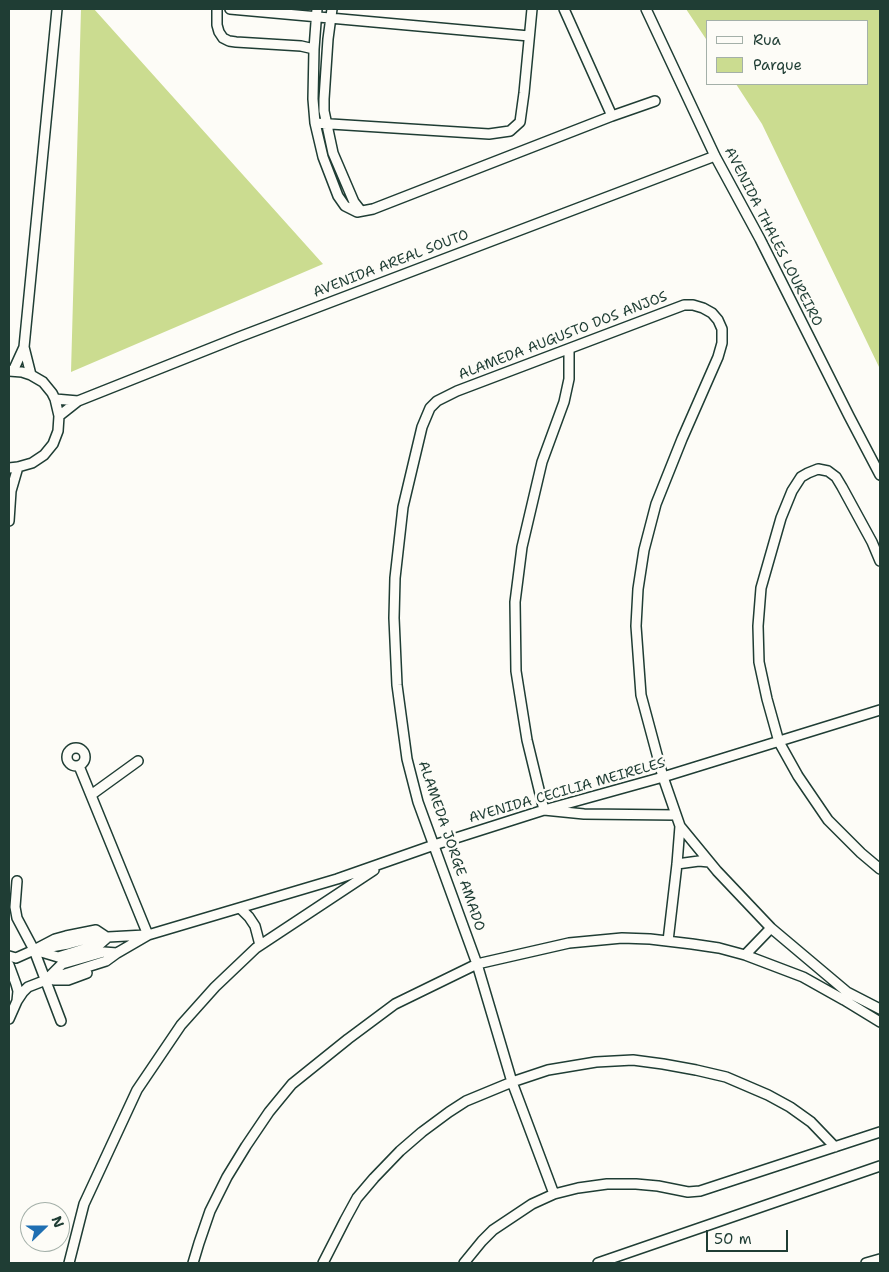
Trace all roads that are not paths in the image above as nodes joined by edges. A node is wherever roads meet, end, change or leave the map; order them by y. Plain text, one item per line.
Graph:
1 (57, 9) edge
2 (217, 9) edge
3 (230, 9) edge
4 (532, 9) edge
5 (564, 9) edge
6 (646, 9) edge
7 (317, 13) edge
8 (331, 13) edge
9 (529, 36) junction
10 (314, 49) junction
11 (654, 101) dead end
12 (612, 116) junction
13 (315, 123) junction
14 (326, 124) junction
15 (715, 156) junction
16 (361, 212) junction
17 (24, 347) junction
18 (569, 350) junction
19 (11, 371) edge
20 (31, 375) junction
21 (55, 399) junction
22 (78, 401) junction
23 (430, 408) joint
24 (60, 416) junction
25 (14, 468) edge
26 (880, 475) edge
27 (10, 489) edge
28 (9, 521) edge
29 (880, 561) edge
30 (880, 710) edge
31 (779, 742) junction
32 (138, 761) dead end
33 (79, 766) dead end
34 (663, 777) junction
35 (91, 795) junction
36 (544, 810) junction
37 (676, 815) junction
38 (680, 826) junction
39 (434, 845) junction
40 (387, 862) junction
41 (709, 862) junction
42 (677, 864) junction
43 (880, 868) edge
44 (17, 881) dead end
45 (240, 908) junction
46 (771, 928) junction
47 (148, 935) junction
48 (108, 937) junction
49 (668, 941) junction
50 (260, 945) junction
51 (70, 948) junction
52 (34, 950) junction
53 (117, 953) junction
54 (745, 955) junction
55 (9, 956) edge
56 (477, 964) junction
57 (9, 965) edge
58 (46, 980) junction
59 (18, 1001) junction
60 (880, 1009) edge
61 (9, 1019) edge
62 (61, 1021) dead end
63 (880, 1022) edge
64 (512, 1082) junction
65 (880, 1132) edge
66 (834, 1147) junction
67 (880, 1166) edge
68 (554, 1194) junction
69 (880, 1259) edge
70 (69, 1263) edge
71 (193, 1263) edge
72 (323, 1263) edge
73 (464, 1263) edge
74 (598, 1263) edge
75 (866, 1263) edge

1 - 17 street
2 - 10 street
3 - 7 street
4 - 9 street
5 - 12 street
6 - 15 street, AVENIDA THALES LOUREIRO
7 - 8 street
7 - 10 street
8 - 9 street
8 - 14 street
9 - 14 street
10 - 13 street
11 - 12 street
12 - 16 street
13 - 14 street
13 - 16 street
14 - 16 street
15 - 22 street, AVENIDA AREAL SOUTO
15 - 26 street, AVENIDA THALES LOUREIRO
17 - 19 street
17 - 20 street
18 - 23 street, ALAMEDA AUGUSTO DOS ANJOS
18 - 34 street, ALAMEDA AUGUSTO DOS ANJOS
18 - 36 street
19 - 20 street
20 - 21 street
21 - 22 street, AVENIDA AREAL SOUTO
21 - 24 street
22 - 24 street, AVENIDA AREAL SOUTO
23 - 39 street, ALAMEDA JORGE AMADO
24 - 25 street
25 - 27 street
27 - 28 street
29 - 31 street
30 - 31 street, AVENIDA CECILIA MEIRELES
31 - 34 street, AVENIDA CECILIA MEIRELES
31 - 43 street
32 - 35 street
33 - 35 street
34 - 36 street, AVENIDA CECILIA MEIRELES
34 - 37 street, ALAMEDA AUGUSTO DOS ANJOS
35 - 47 street
36 - 37 street
36 - 39 street, AVENIDA CECILIA MEIRELES
37 - 38 street, ALAMEDA AUGUSTO DOS ANJOS
38 - 41 street, ALAMEDA AUGUSTO DOS ANJOS
38 - 42 street, ALAMEDA AUGUSTO DOS ANJOS
39 - 40 street, AVENIDA CECILIA MEIRELES
39 - 56 street, ALAMEDA JORGE AMADO
40 - 45 street, AVENIDA CECILIA MEIRELES
40 - 50 street
41 - 42 street
41 - 46 street, ALAMEDA AUGUSTO DOS ANJOS
42 - 49 street, ALAMEDA AUGUSTO DOS ANJOS
44 - 52 street
45 - 47 street, AVENIDA CECILIA MEIRELES
45 - 50 street
46 - 54 street
46 - 60 street, ALAMEDA AUGUSTO DOS ANJOS
47 - 48 street, AVENIDA CECILIA MEIRELES
47 - 53 street, AVENIDA CECILIA MEIRELES
48 - 51 street, AVENIDA CECILIA MEIRELES
48 - 51 street, AVENIDA CECILIA MEIRELES
49 - 54 street
49 - 56 street
50 - 70 street
51 - 52 street
51 - 52 street
51 - 53 street, AVENIDA CECILIA MEIRELES
51 - 58 street
52 - 55 street
52 - 58 street
53 - 58 street, AVENIDA CECILIA MEIRELES
54 - 63 street
56 - 64 street, ALAMEDA JORGE AMADO
56 - 71 street
57 - 59 street
58 - 59 street
58 - 62 street
59 - 61 street
64 - 66 street
64 - 68 street, ALAMEDA JORGE AMADO
64 - 72 street
65 - 66 street
66 - 68 street
67 - 74 street
68 - 73 street
69 - 75 street

